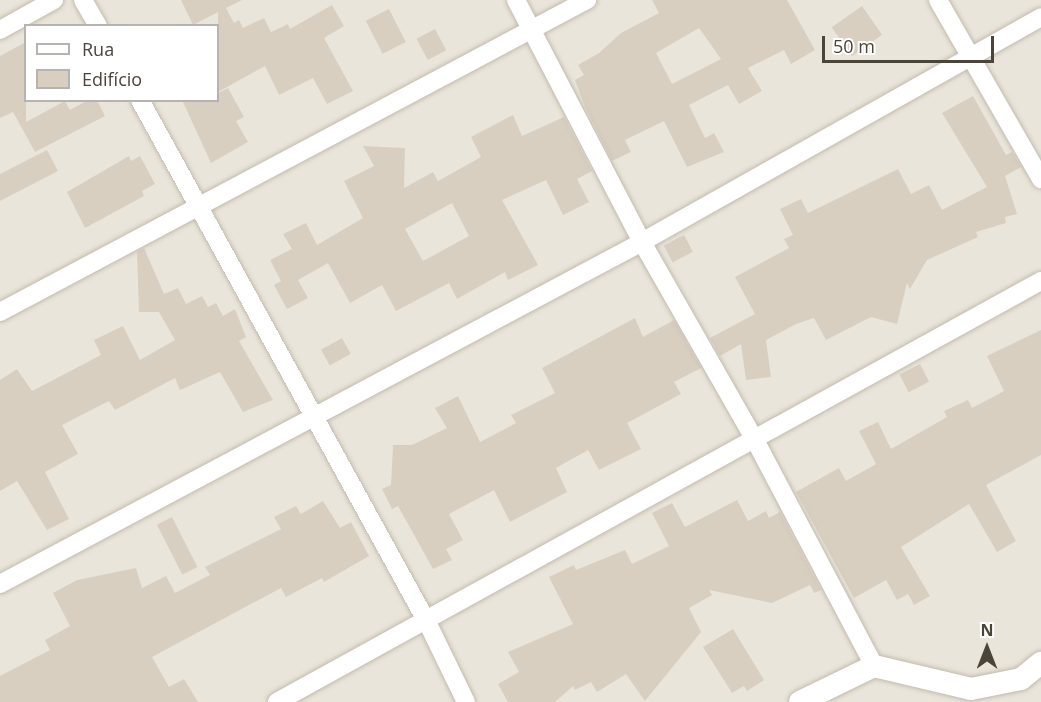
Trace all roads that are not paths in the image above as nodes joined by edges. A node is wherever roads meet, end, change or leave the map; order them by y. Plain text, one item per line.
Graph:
1 (54, 0) edge
2 (83, 0) edge
3 (516, 0) edge
4 (587, 0) edge
5 (938, 0) edge
6 (1041, 18) edge
7 (97, 24) edge
8 (0, 30) edge
9 (533, 31) junction
10 (969, 57) junction
11 (141, 102) edge
12 (1041, 179) edge
13 (200, 207) junction
14 (642, 242) junction
15 (1041, 281) edge
16 (0, 312) edge
17 (313, 419) junction
18 (756, 441) junction
19 (0, 584) edge
20 (427, 622) junction
21 (1041, 663) edge
22 (874, 666) junction
23 (975, 696) edge
24 (277, 702) edge
25 (466, 702) edge
26 (800, 702) edge

1 - 8 street
2 - 7 street
3 - 9 street
4 - 9 street
5 - 10 street
6 - 10 street
9 - 13 street
9 - 14 street
10 - 12 street
10 - 14 street
11 - 13 street
13 - 16 street
13 - 17 street
14 - 17 street
14 - 18 street
15 - 18 street
17 - 19 street
17 - 20 street
18 - 20 street
18 - 22 street
20 - 24 street
20 - 25 street
21 - 23 street
22 - 23 street
22 - 26 street

